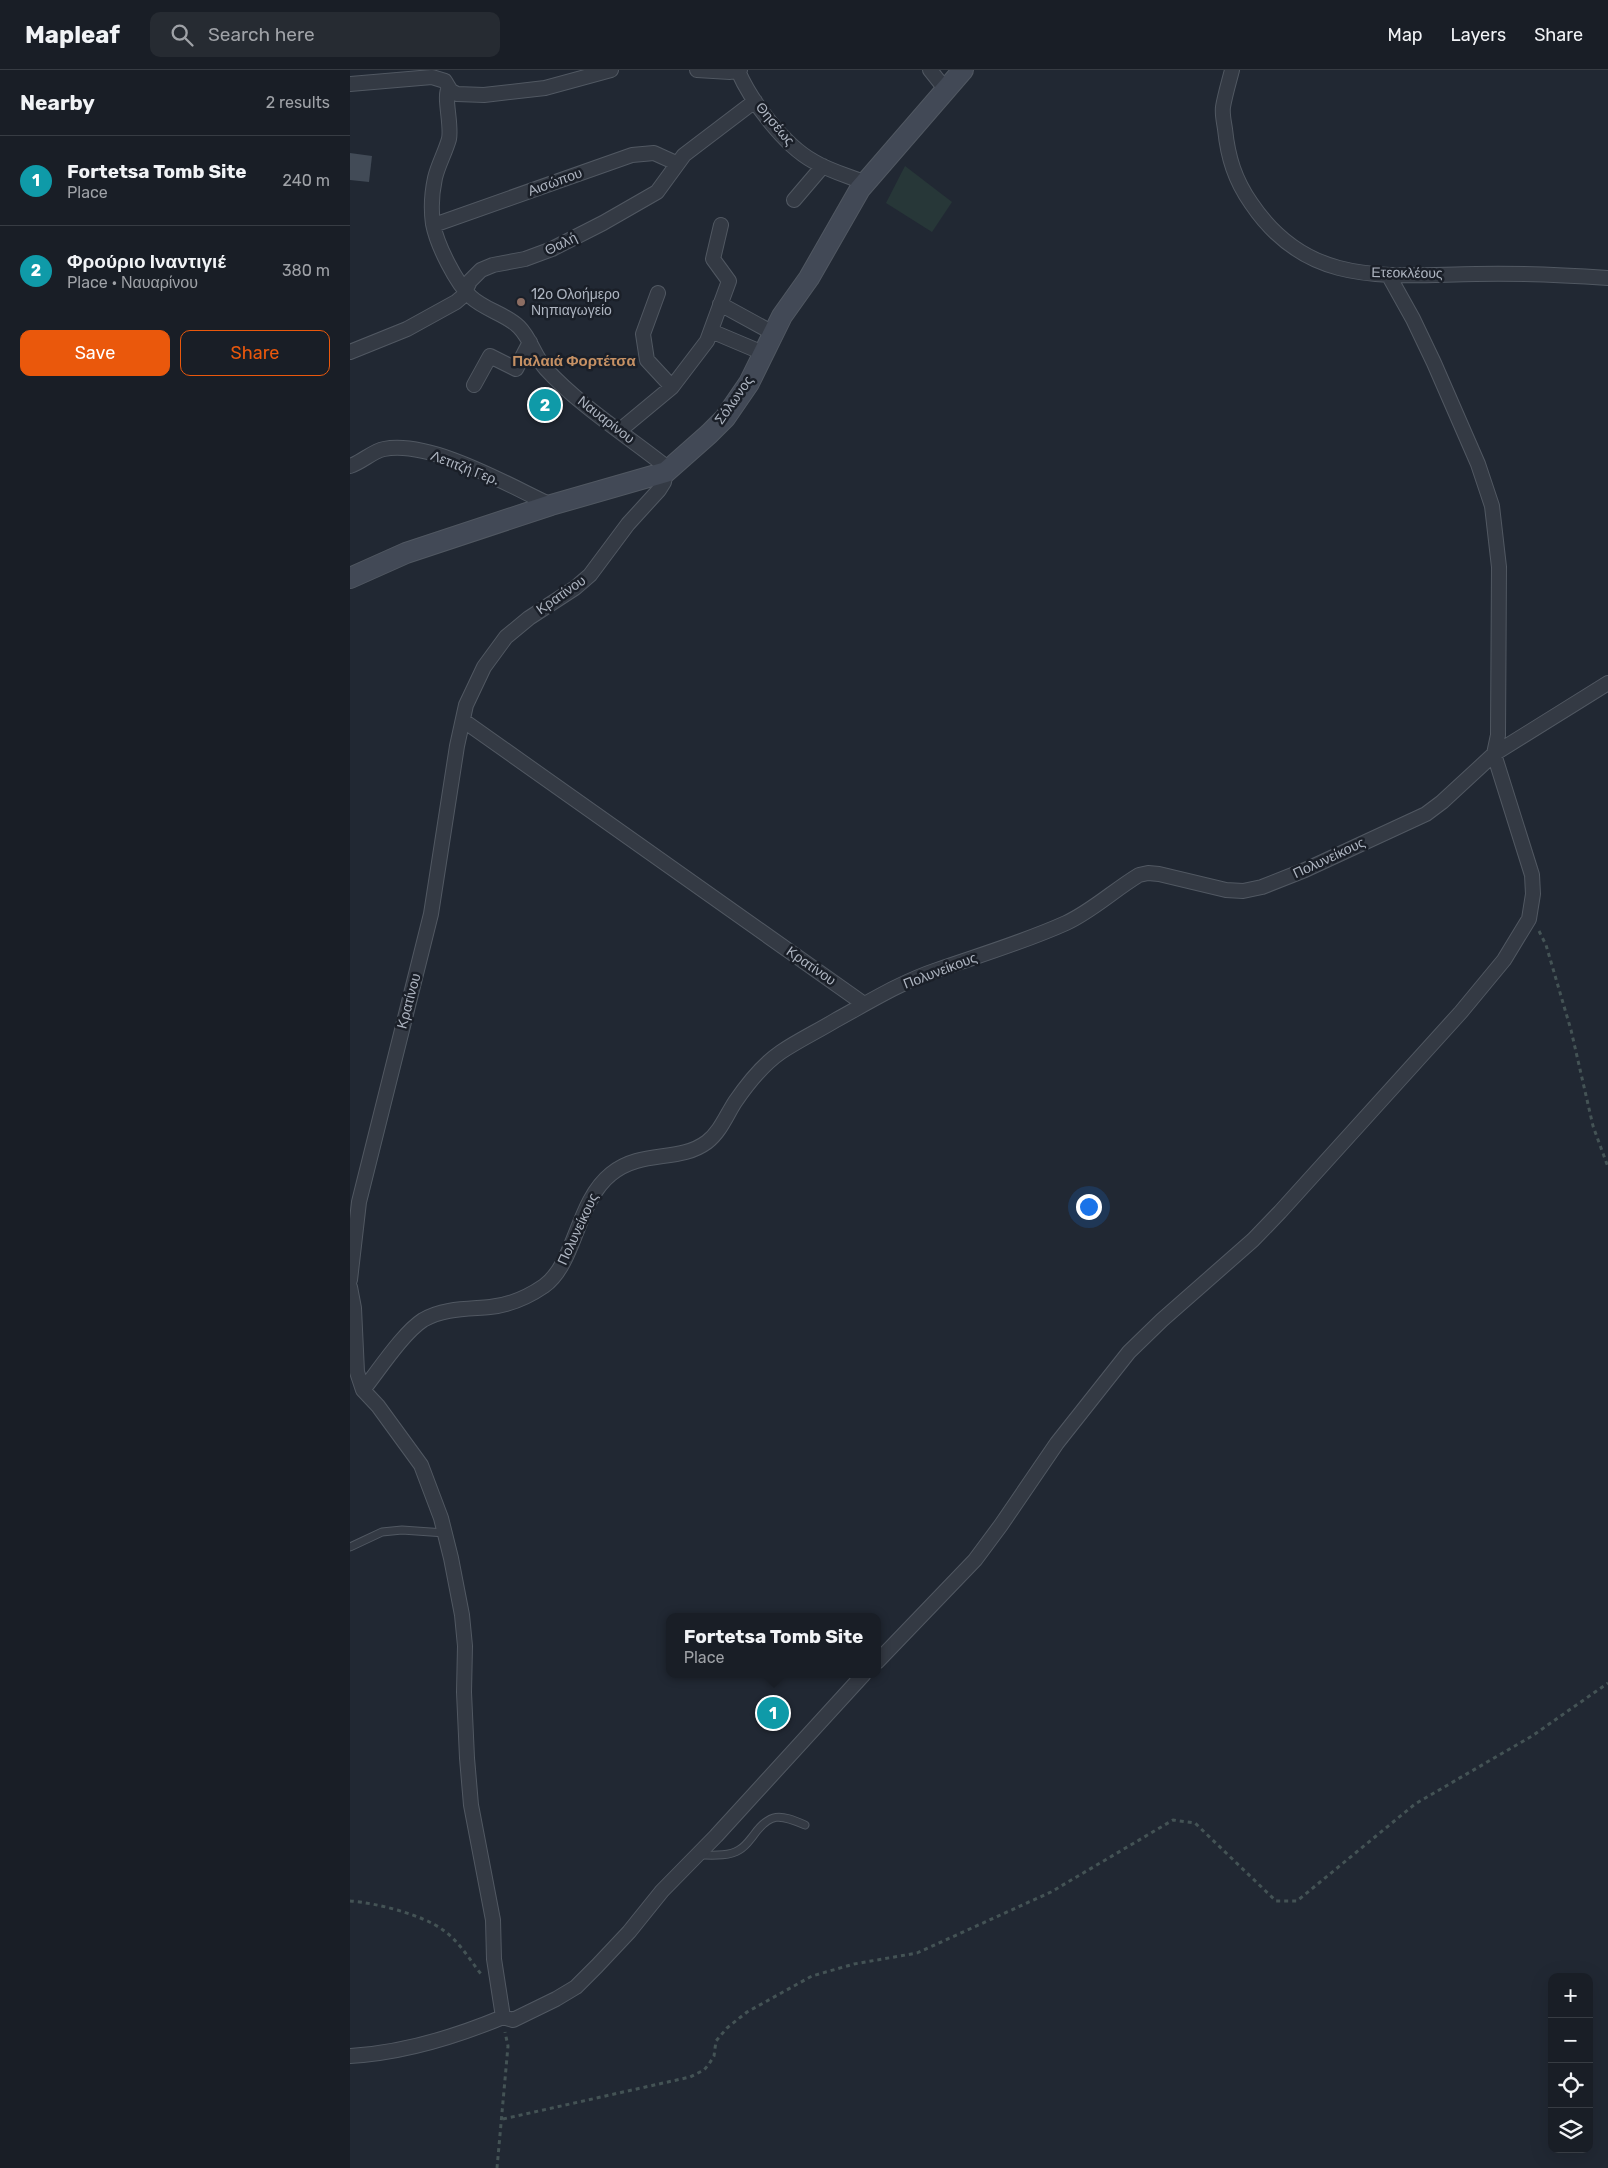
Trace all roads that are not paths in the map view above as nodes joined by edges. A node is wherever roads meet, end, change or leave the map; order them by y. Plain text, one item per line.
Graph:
1 (611, 70) edge
2 (697, 70) edge
3 (739, 70) edge
4 (930, 70) edge
5 (963, 70) edge
6 (1232, 70) edge
7 (350, 84) edge
8 (449, 88) junction
9 (946, 90) junction
10 (755, 101) junction
11 (676, 163) junction
12 (824, 166) junction
13 (866, 183) junction
14 (794, 200) dead end
15 (434, 225) junction
16 (721, 225) dead end
17 (1389, 276) junction
18 (1608, 278) edge
19 (466, 291) junction
20 (658, 293) dead end
21 (720, 304) junction
22 (710, 331) junction
23 (773, 334) junction
24 (530, 342) junction
25 (350, 352) edge
26 (764, 353) junction
27 (474, 385) dead end
28 (672, 387) junction
29 (619, 431) junction
30 (350, 466) edge
31 (667, 471) junction
32 (551, 505) junction
33 (350, 578) edge
34 (1608, 683) edge
35 (464, 721) junction
36 (1494, 754) junction
37 (864, 1004) junction
38 (350, 1280) edge
39 (350, 1287) edge
40 (363, 1390) junction
41 (445, 1533) junction
42 (350, 1547) edge
43 (881, 1658) edge
44 (860, 1678) edge
45 (805, 1825) dead end
46 (697, 1855) junction
47 (503, 2016) junction
48 (350, 2056) edge

1 - 8 street
2 - 3 street
3 - 10 street, Θησέως
4 - 9 street
5 - 9 street, Σόλωνος
6 - 17 street, Ετεοκλέους
7 - 8 street
8 - 15 street, Ναυαρίνου
9 - 13 street, Σόλωνος
10 - 11 street, Θαλή
10 - 12 street, Θησέως
11 - 15 street, Αισώπου
11 - 19 street, Θαλή
12 - 13 street, Θησέως
12 - 14 street
13 - 23 street, Σόλωνος
15 - 19 street, Ναυαρίνου
16 - 21 street
17 - 18 street, Ετεοκλέους
17 - 36 street
19 - 24 street, Ναυαρίνου
19 - 25 street, Θαλή
20 - 28 street
21 - 22 street
21 - 23 street
22 - 26 street
22 - 28 street
23 - 26 street, Σόλωνος
24 - 27 street
24 - 29 street, Ναυαρίνου
26 - 31 street, Σόλωνος
28 - 29 street
29 - 31 street, Ναυαρίνου
30 - 32 street, Λετιτζή Γερ.
31 - 32 street, Σόλωνος
31 - 35 street, Κρατίνου
32 - 33 street, Σόλωνος
34 - 36 street, Πολυνείκους
35 - 37 street, Κρατίνου
35 - 38 street, Κρατίνου
36 - 37 street, Πολυνείκους
36 - 43 street
37 - 40 street, Πολυνείκους
39 - 40 street
40 - 41 street
41 - 42 lane
41 - 47 street
44 - 46 street
45 - 46 lane
46 - 47 street
47 - 48 street

